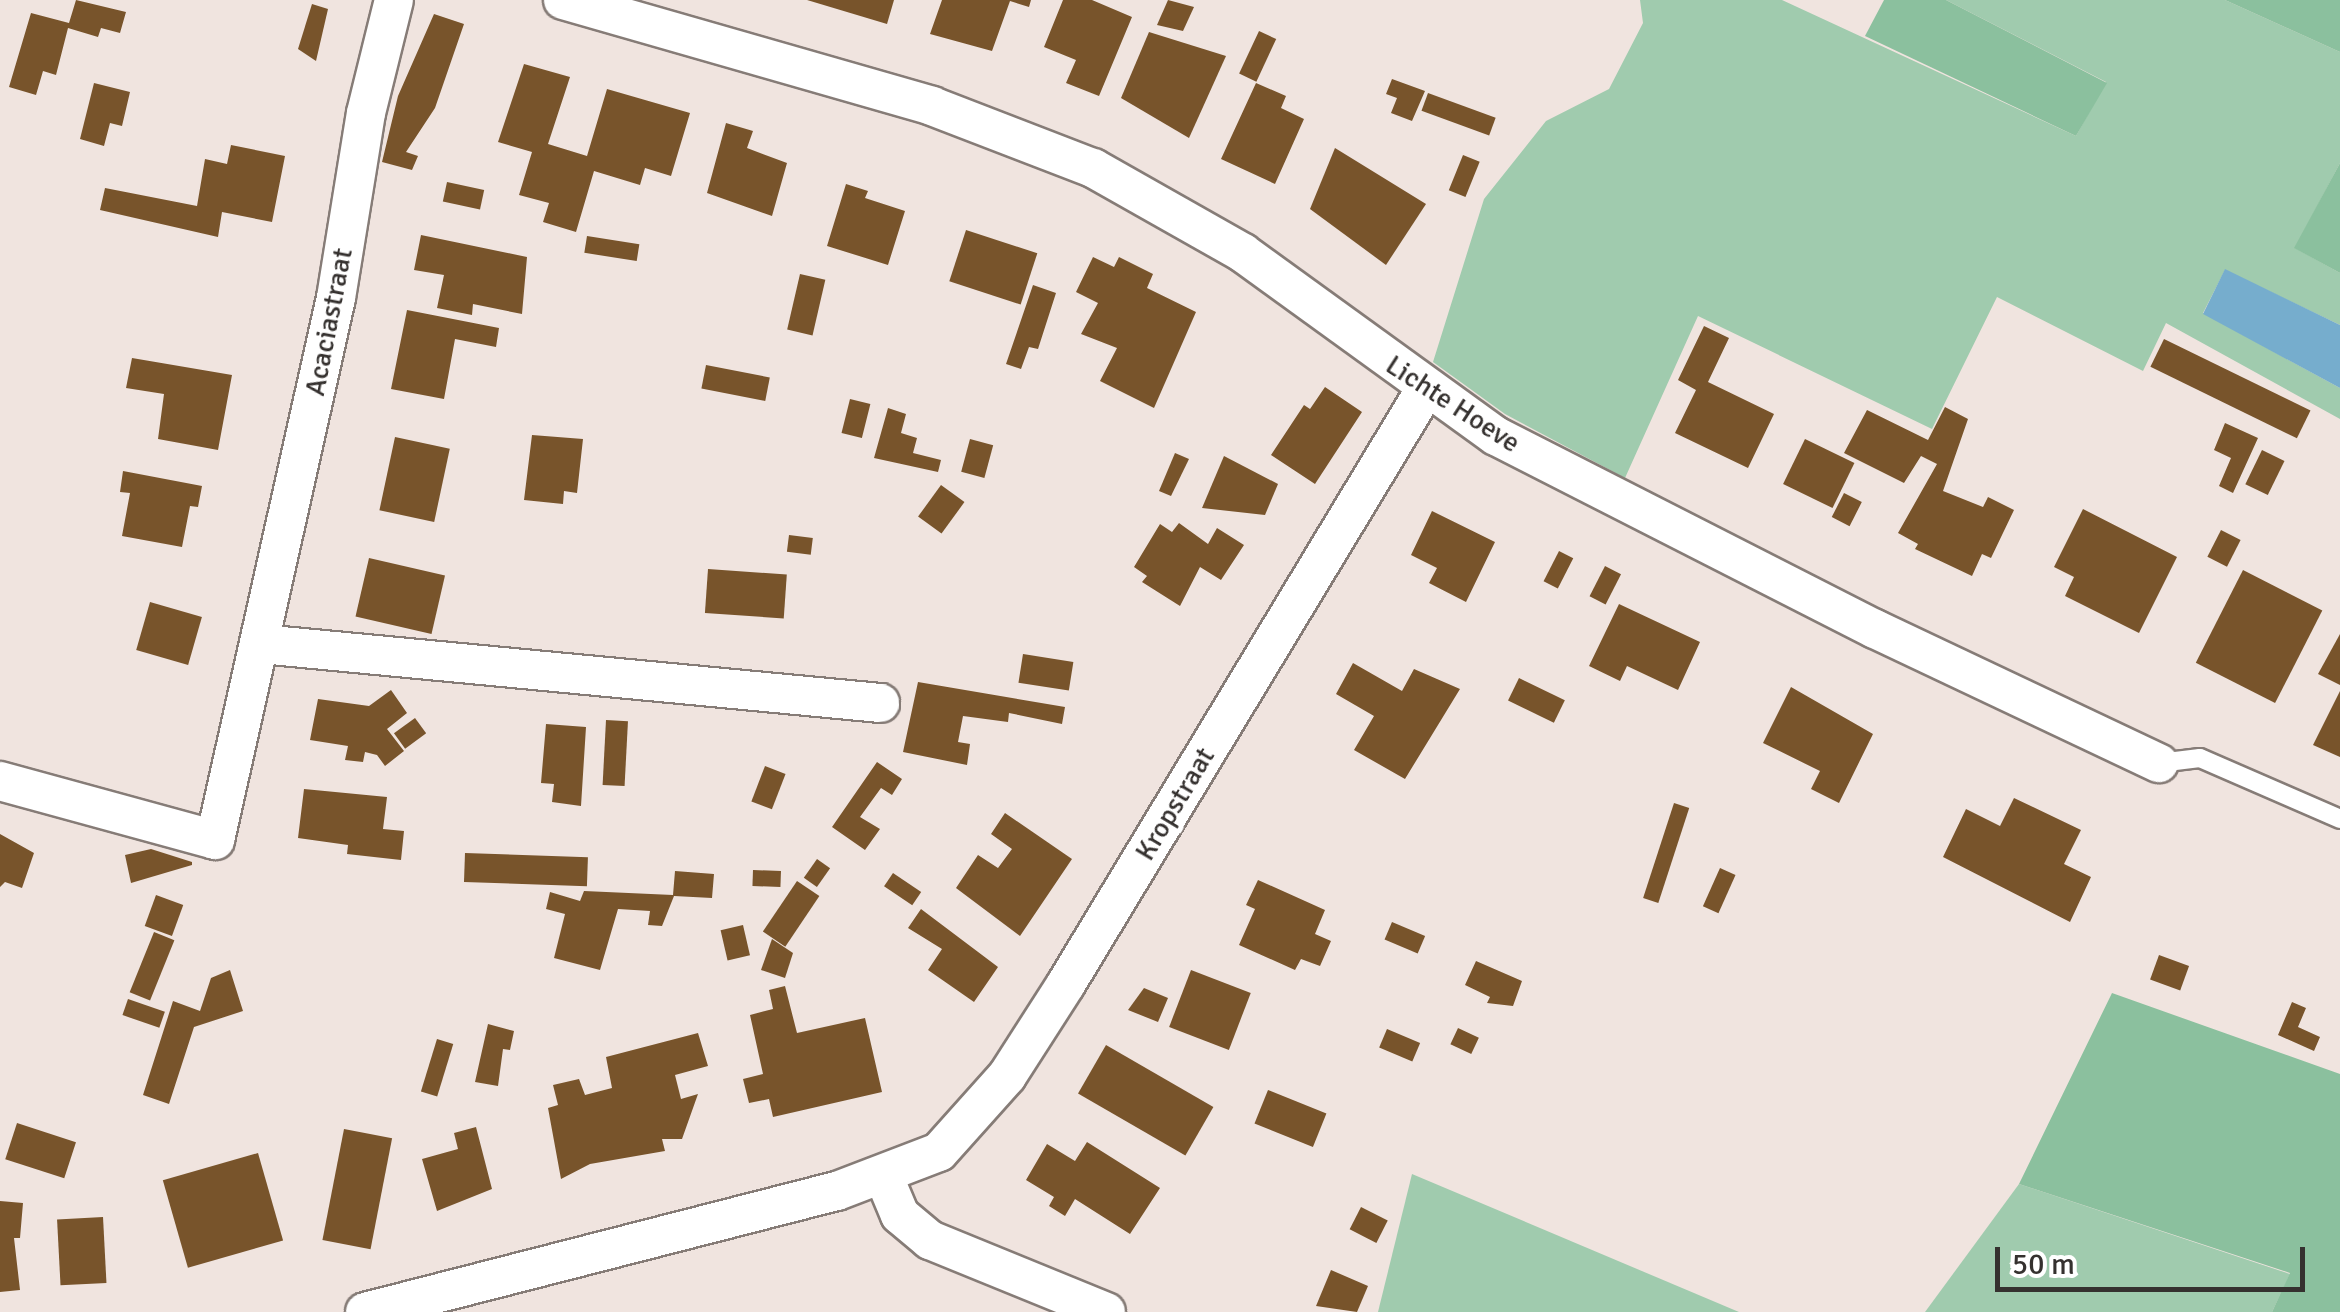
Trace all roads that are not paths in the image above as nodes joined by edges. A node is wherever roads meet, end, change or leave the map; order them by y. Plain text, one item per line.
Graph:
1 (394, 0) edge
2 (563, 0) edge
3 (1425, 390) junction
4 (261, 644) junction
5 (880, 703) dead end
6 (2159, 763) joint
7 (0, 780) edge
8 (2340, 819) edge
9 (884, 1177) junction
10 (365, 1312) edge
11 (1106, 1312) edge

1 - 4 street, Acaciastraat
2 - 3 street, Lichte Hoeve
3 - 6 street, Lichte Hoeve
3 - 9 street, Kropstraat
4 - 5 street
4 - 7 street, Acaciastraat
6 - 8 lane, Lichte Hoeve
9 - 10 street, Kropstraat
9 - 11 street

